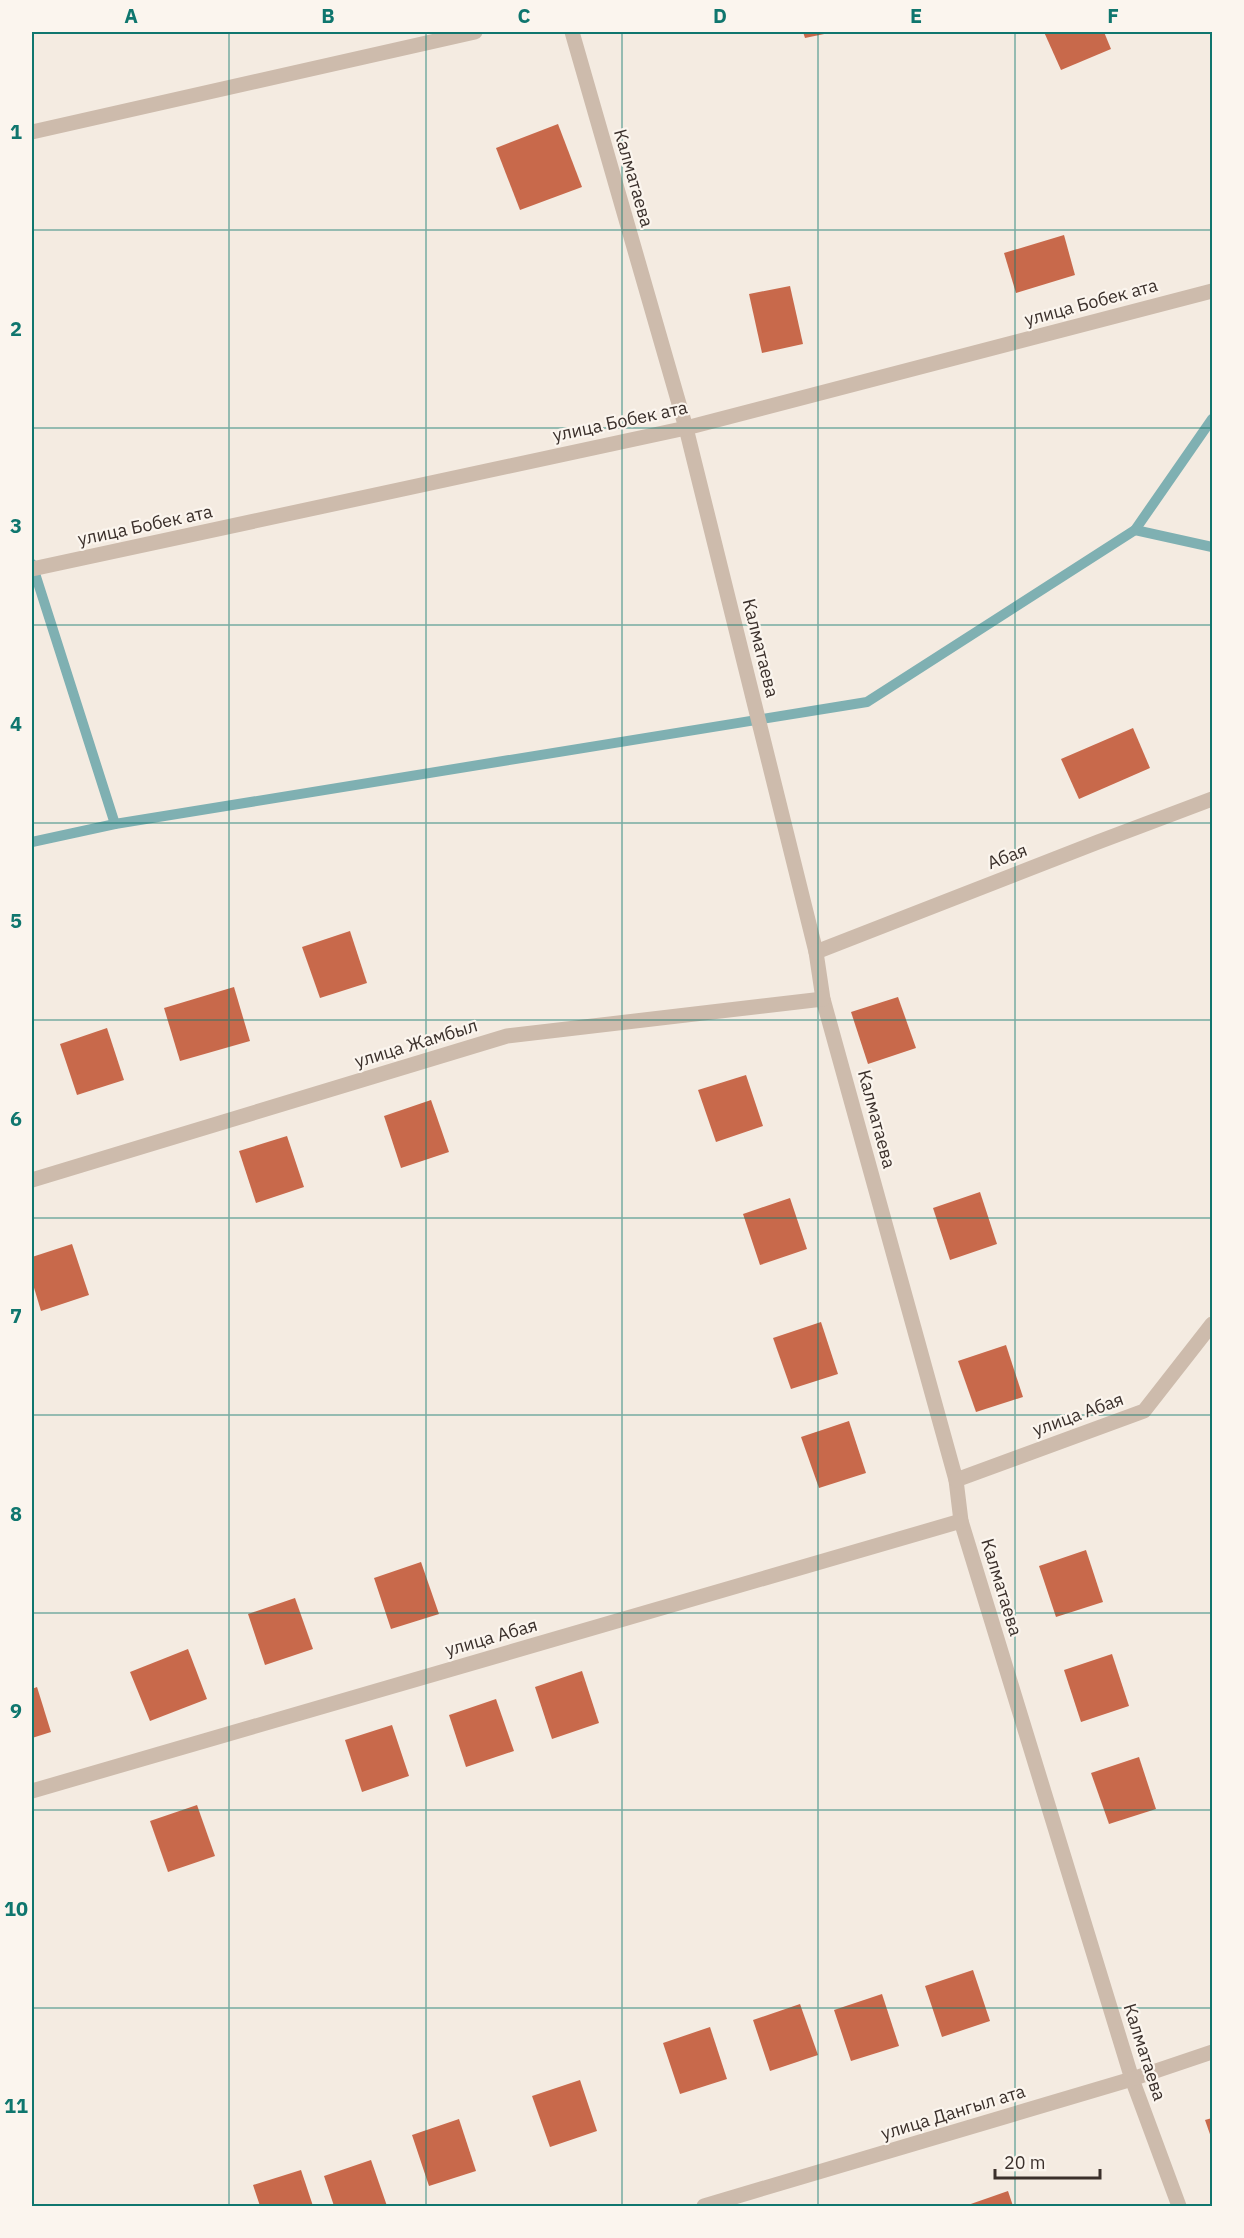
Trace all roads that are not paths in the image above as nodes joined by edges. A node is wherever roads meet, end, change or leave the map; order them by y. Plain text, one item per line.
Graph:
1 (475, 32) edge
2 (572, 32) edge
3 (32, 132) edge
4 (1212, 291) edge
5 (686, 428) junction
6 (32, 569) edge
7 (1212, 799) edge
8 (816, 952) junction
9 (823, 999) junction
10 (32, 1180) edge
11 (1212, 1324) edge
12 (956, 1480) junction
13 (961, 1521) junction
14 (32, 1791) edge
15 (1212, 2052) edge
16 (1132, 2079) junction
17 (704, 2206) edge
18 (1179, 2206) edge

1 - 3 street
2 - 5 street, Калматаева
4 - 5 street, улица Бобек ата
5 - 6 street, улица Бобек ата
5 - 8 street, Калматаева
7 - 8 street, Абая
8 - 9 street, Калматаева
9 - 10 street, улица Жамбыл
9 - 12 street, Калматаева
11 - 12 street, улица Абая
12 - 13 street, Калматаева
13 - 14 street, улица Абая
13 - 16 street, Калматаева
15 - 16 street, улица Дангыл ата
16 - 17 street, улица Дангыл ата
16 - 18 street, Калматаева

